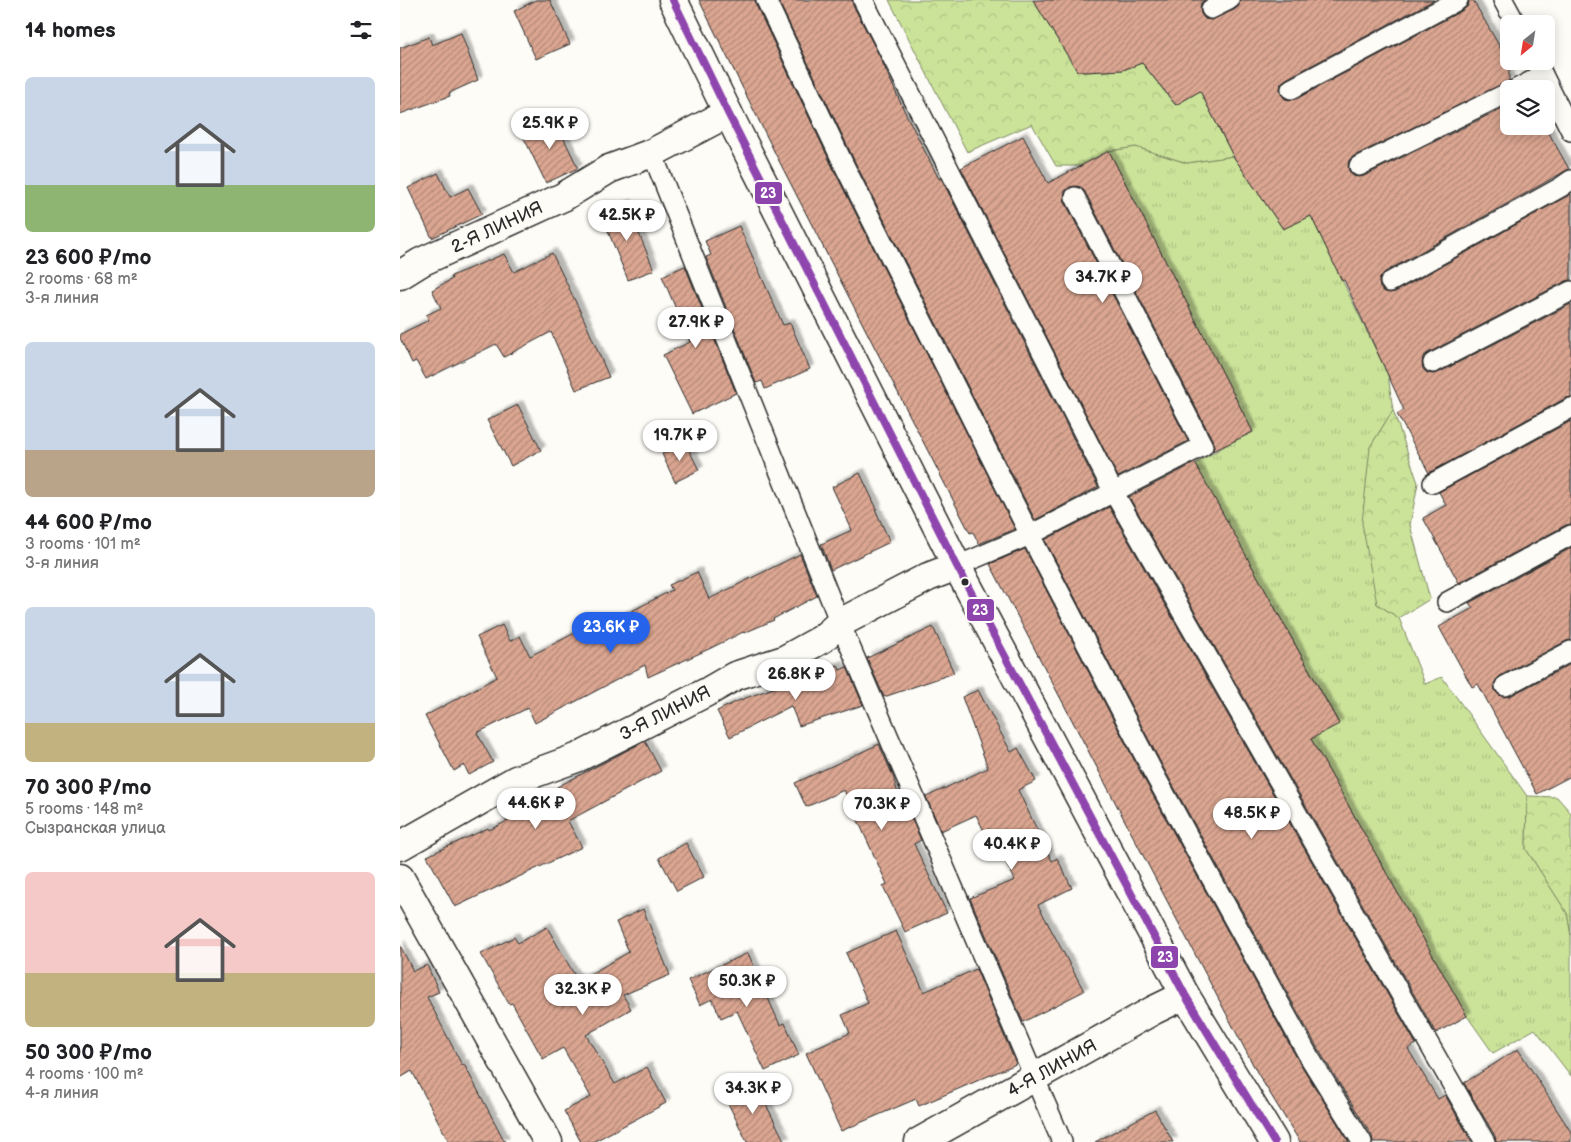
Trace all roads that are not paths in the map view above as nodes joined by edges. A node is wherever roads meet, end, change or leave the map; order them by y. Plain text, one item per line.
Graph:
1 (673, 0) edge
2 (766, 0) edge
3 (863, 0) edge
4 (1229, 0) edge
5 (1458, 0) edge
6 (1503, 0) edge
7 (1211, 9) dead end
8 (1511, 15) edge
9 (1537, 70) edge
10 (1540, 70) edge
11 (1526, 80) edge
12 (1291, 89) dead end
13 (1500, 96) edge
14 (728, 113) junction
15 (1571, 131) edge
16 (652, 153) junction
17 (1359, 166) dead end
18 (1571, 180) edge
19 (1075, 197) dead end
20 (400, 275) edge
21 (1390, 282) dead end
22 (1571, 291) edge
23 (1433, 364) dead end
24 (1571, 408) edge
25 (1433, 483) dead end
26 (1114, 493) junction
27 (1030, 535) junction
28 (1571, 535) edge
29 (957, 566) junction
30 (1447, 602) dead end
31 (840, 623) junction
32 (1571, 651) edge
33 (1505, 686) dead end
34 (400, 846) edge
35 (400, 878) edge
36 (1185, 995) junction
37 (1034, 1077) junction
38 (548, 1142) edge
39 (919, 1142) edge
40 (1062, 1142) edge
41 (1274, 1142) edge
42 (1362, 1142) edge
43 (1485, 1142) edge

1 - 14 street
2 - 27 lane
3 - 26 lane
4 - 7 lane
5 - 12 lane
6 - 8 lane
9 - 11 lane
10 - 15 lane
13 - 17 lane
14 - 16 street, 2-Я ЛИНИЯ
14 - 29 street
16 - 20 street, 2-Я ЛИНИЯ
16 - 31 lane
18 - 21 lane
19 - 26 lane
22 - 23 lane
24 - 25 lane
26 - 27 lane
26 - 43 lane
27 - 29 lane
27 - 42 lane
28 - 30 lane
29 - 31 street, 3-Я ЛИНИЯ
29 - 36 street
31 - 34 street, 3-Я ЛИНИЯ
31 - 37 lane
32 - 33 lane
35 - 38 street
36 - 37 street, 4-Я ЛИНИЯ
36 - 41 street
37 - 39 street, 4-Я ЛИНИЯ
37 - 40 lane

